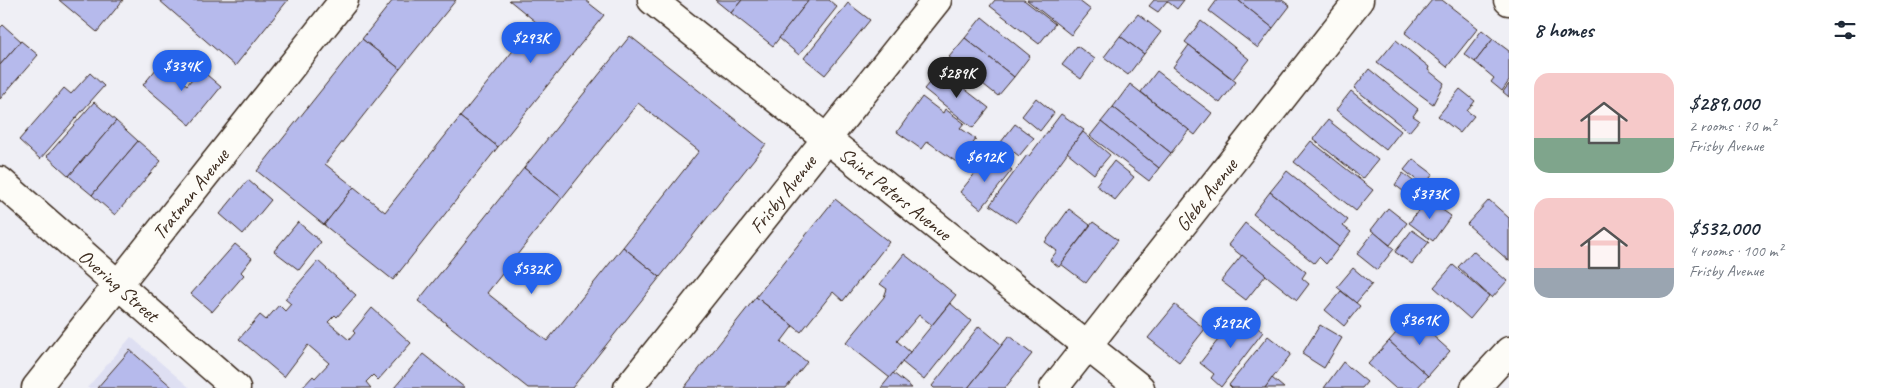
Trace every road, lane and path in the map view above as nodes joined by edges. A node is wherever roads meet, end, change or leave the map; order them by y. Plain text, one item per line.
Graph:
1 (344, 0) edge
2 (652, 0) edge
3 (937, 0) edge
4 (1359, 0) edge
5 (827, 139) junction
6 (0, 181) edge
7 (118, 285) junction
8 (1088, 346) junction
9 (1509, 351) edge
10 (36, 388) edge
11 (236, 388) edge
12 (628, 388) edge
13 (1054, 388) edge
14 (1140, 388) edge
15 (1475, 388) edge

1 - 7 street, Tratman Avenue
2 - 5 street, Saint Peters Avenue
3 - 5 street, Frisby Avenue
4 - 8 street, Glebe Avenue
5 - 8 street, Saint Peters Avenue
5 - 12 street, Frisby Avenue
6 - 7 street, Overing Street
7 - 10 street, Tratman Avenue
7 - 11 street, Overing Street
8 - 13 street, Glebe Avenue
8 - 14 street, Saint Peters Avenue
9 - 15 street

